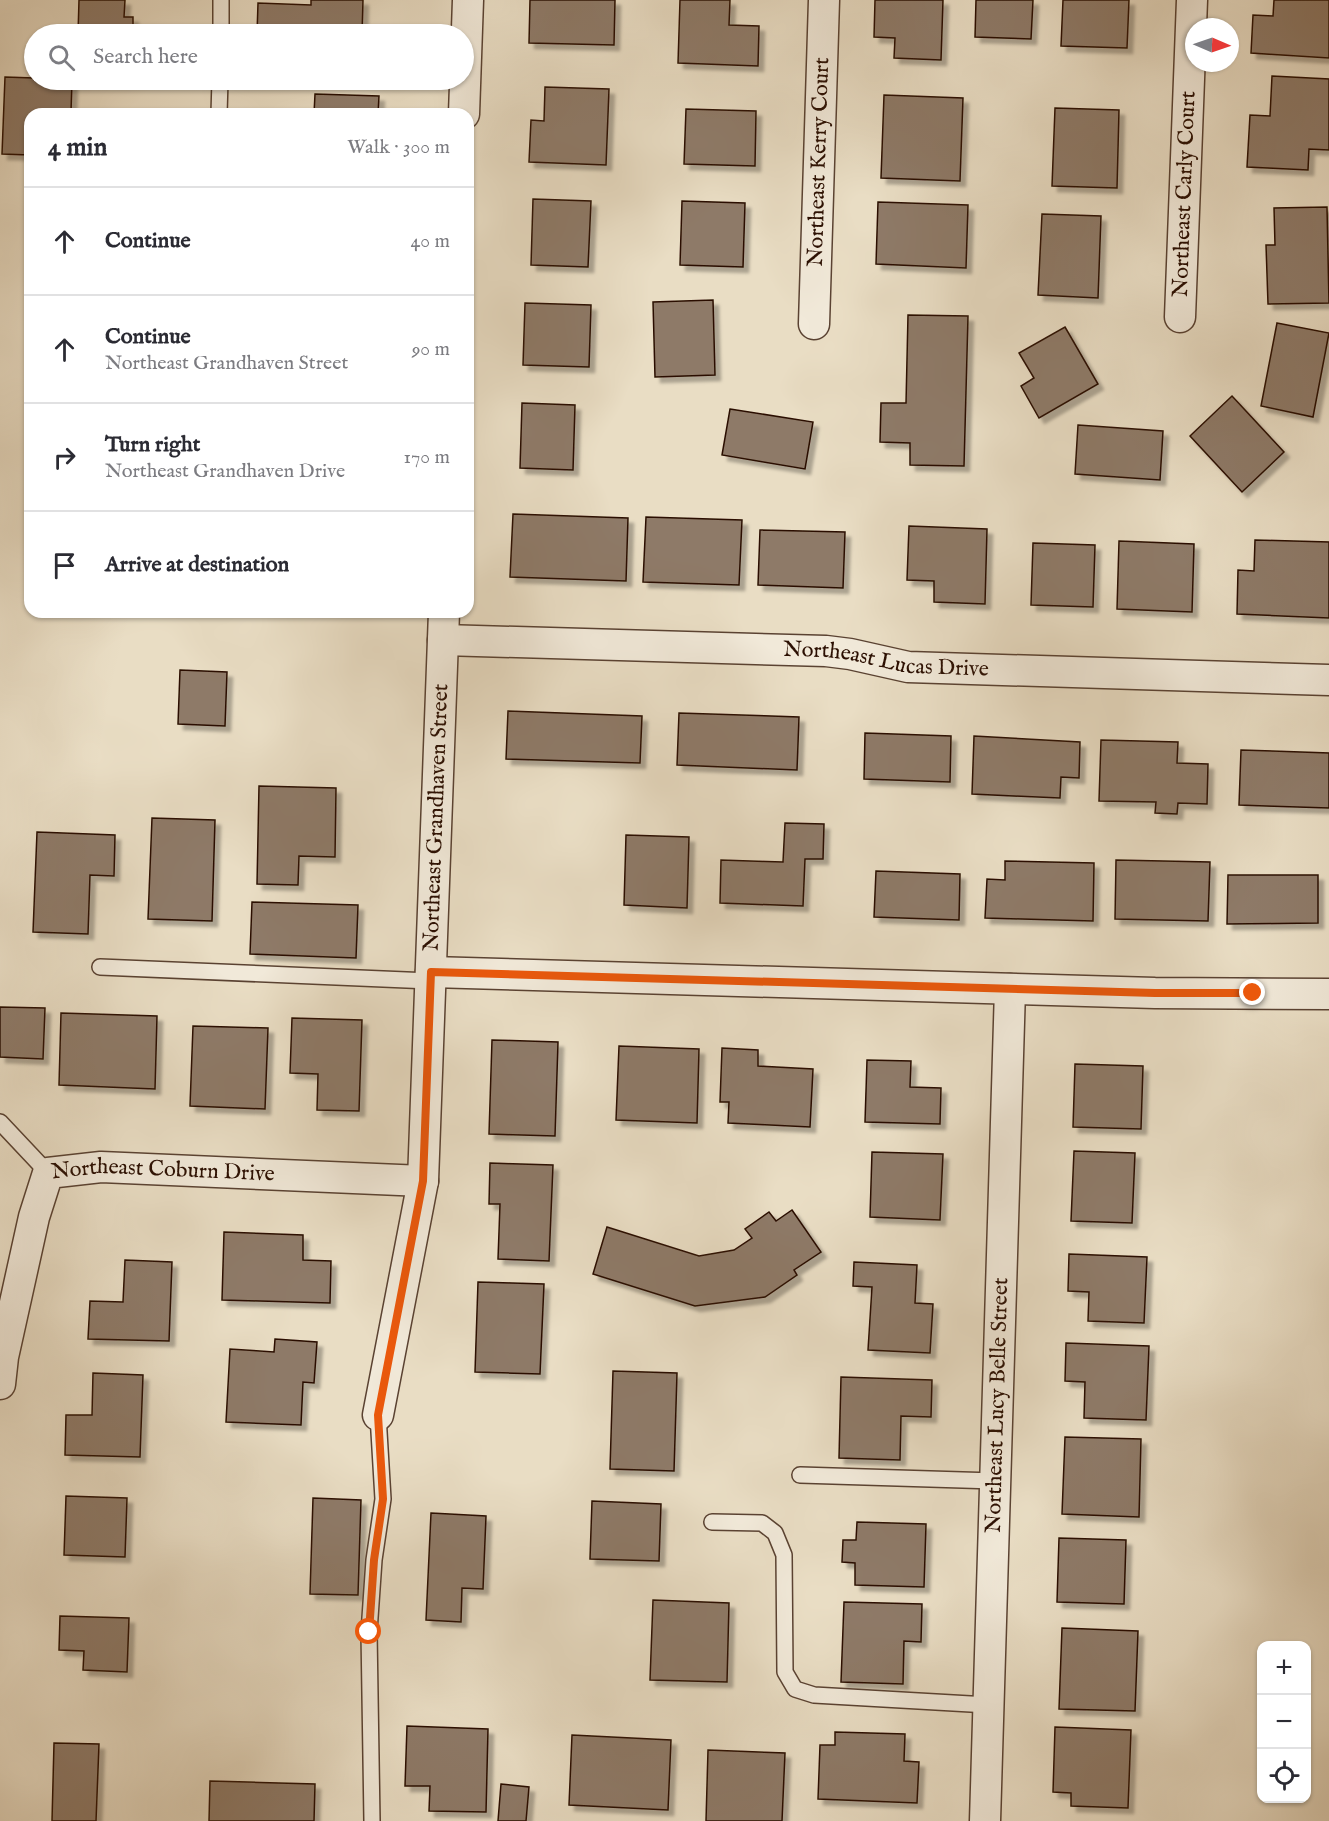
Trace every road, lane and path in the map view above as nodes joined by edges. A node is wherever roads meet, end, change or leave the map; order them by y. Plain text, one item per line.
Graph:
1 (221, 0) edge
2 (468, 0) edge
3 (824, 0) edge
4 (1191, 0) edge
5 (220, 24) edge
6 (467, 24) edge
7 (220, 90) edge
8 (465, 90) edge
9 (219, 108) edge
10 (464, 108) edge
11 (1180, 317) dead end
12 (814, 324) dead end
13 (444, 626) edge
14 (1329, 680) edge
15 (100, 966) dead end
16 (430, 976) junction
17 (1010, 989) junction
18 (1329, 994) edge
19 (0, 1122) edge
20 (48, 1173) junction
21 (423, 1181) junction
22 (0, 1384) edge
23 (378, 1415) joint
24 (800, 1475) dead end
25 (995, 1481) junction
26 (712, 1522) dead end
27 (988, 1705) junction
28 (372, 1821) edge
29 (985, 1821) edge

1 - 5 lane
2 - 6 street
3 - 12 street, Northeast Kerry Court
4 - 11 street, Northeast Carly Court
7 - 9 lane
8 - 10 street
13 - 14 street, Northeast Lucas Drive
13 - 16 street, Northeast Grandhaven Street
15 - 16 lane
16 - 17 street
16 - 21 street, Northeast Grandhaven Street
17 - 18 street
17 - 25 street, Northeast Lucy Belle Street
19 - 20 lane
20 - 21 street, Northeast Coburn Drive
20 - 22 street, Northeast Coburn Drive
21 - 23 street, Northeast Grandhaven Street
23 - 28 lane
24 - 25 lane
25 - 27 street, Northeast Lucy Belle Street
26 - 27 lane
27 - 29 street, Northeast Lucy Belle Street

